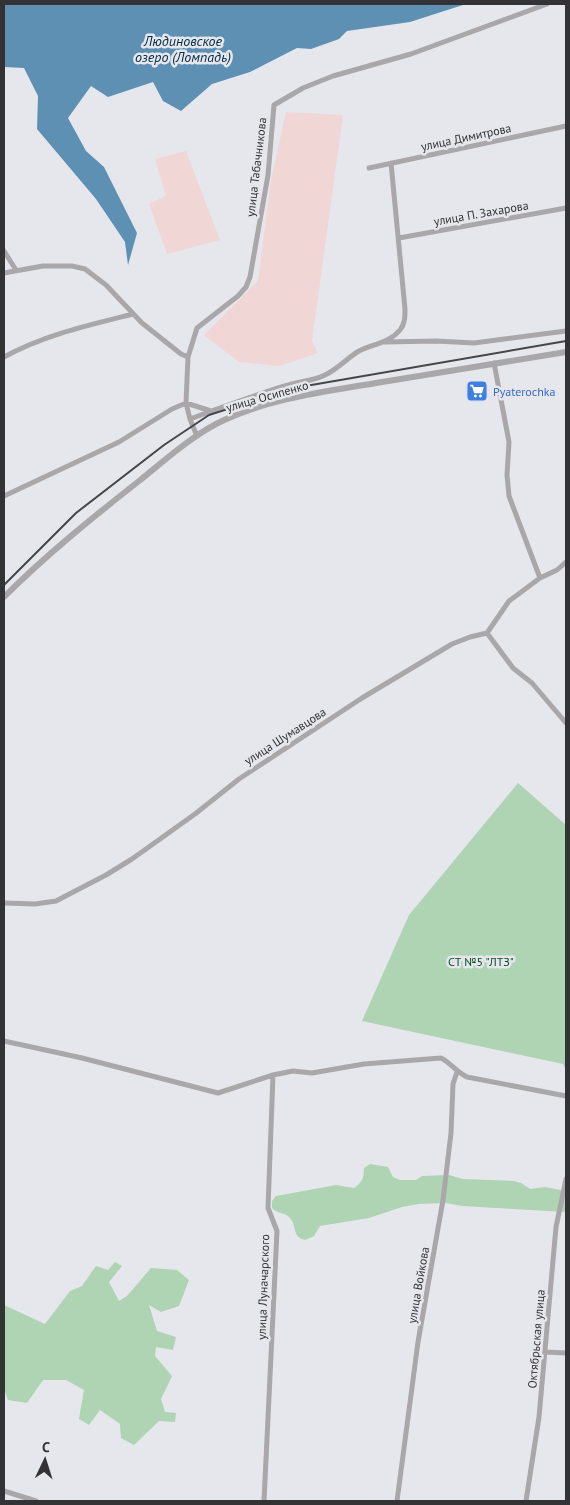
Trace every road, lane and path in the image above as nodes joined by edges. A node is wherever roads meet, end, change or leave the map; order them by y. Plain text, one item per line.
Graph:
1 (547, 4) edge
2 (566, 126) edge
3 (391, 163) junction
4 (369, 168) dead end
5 (566, 208) edge
6 (399, 238) junction
7 (4, 252) edge
8 (16, 270) junction
9 (4, 273) edge
10 (133, 314) junction
11 (566, 331) edge
12 (385, 342) junction
13 (566, 352) edge
14 (4, 357) edge
15 (188, 357) junction
16 (494, 363) junction
17 (186, 404) junction
18 (211, 411) junction
19 (190, 418) junction
20 (197, 436) junction
21 (4, 496) edge
22 (566, 562) edge
23 (540, 578) junction
24 (4, 597) edge
25 (486, 633) junction
26 (566, 723) edge
27 (4, 903) edge
28 (4, 1041) edge
29 (457, 1072) junction
30 (273, 1075) junction
31 (566, 1096) edge
32 (566, 1179) edge
33 (545, 1352) junction
34 (566, 1353) edge
35 (4, 1492) edge
36 (36, 1501) edge
37 (264, 1501) edge
38 (397, 1501) edge
39 (526, 1501) edge

1 - 15 street, улица Табачникова
2 - 3 street, улица Димитрова
3 - 4 street, улица Димитрова
3 - 6 street
5 - 6 street, улица П. Захарова
6 - 12 street
7 - 8 street
8 - 9 street
8 - 10 street
10 - 14 street
10 - 15 street
11 - 12 street
12 - 18 street
13 - 16 street, улица Осипенко
15 - 17 street, улица Табачникова
16 - 20 street, улица Осипенко
16 - 23 street
17 - 18 street, улица Осипенко
17 - 19 street, улица Табачникова
17 - 21 street
18 - 19 street
19 - 20 street, улица Табачникова
20 - 24 street, улица Осипенко
22 - 23 street
23 - 25 street
25 - 26 street
25 - 27 street, улица Шумавцова
28 - 30 street
29 - 30 street
29 - 31 street
29 - 38 street, улица Войкова
30 - 37 street, улица Луначарского
32 - 33 street, Октябрьская улица
33 - 34 street
33 - 39 street, Октябрьская улица
35 - 36 street

